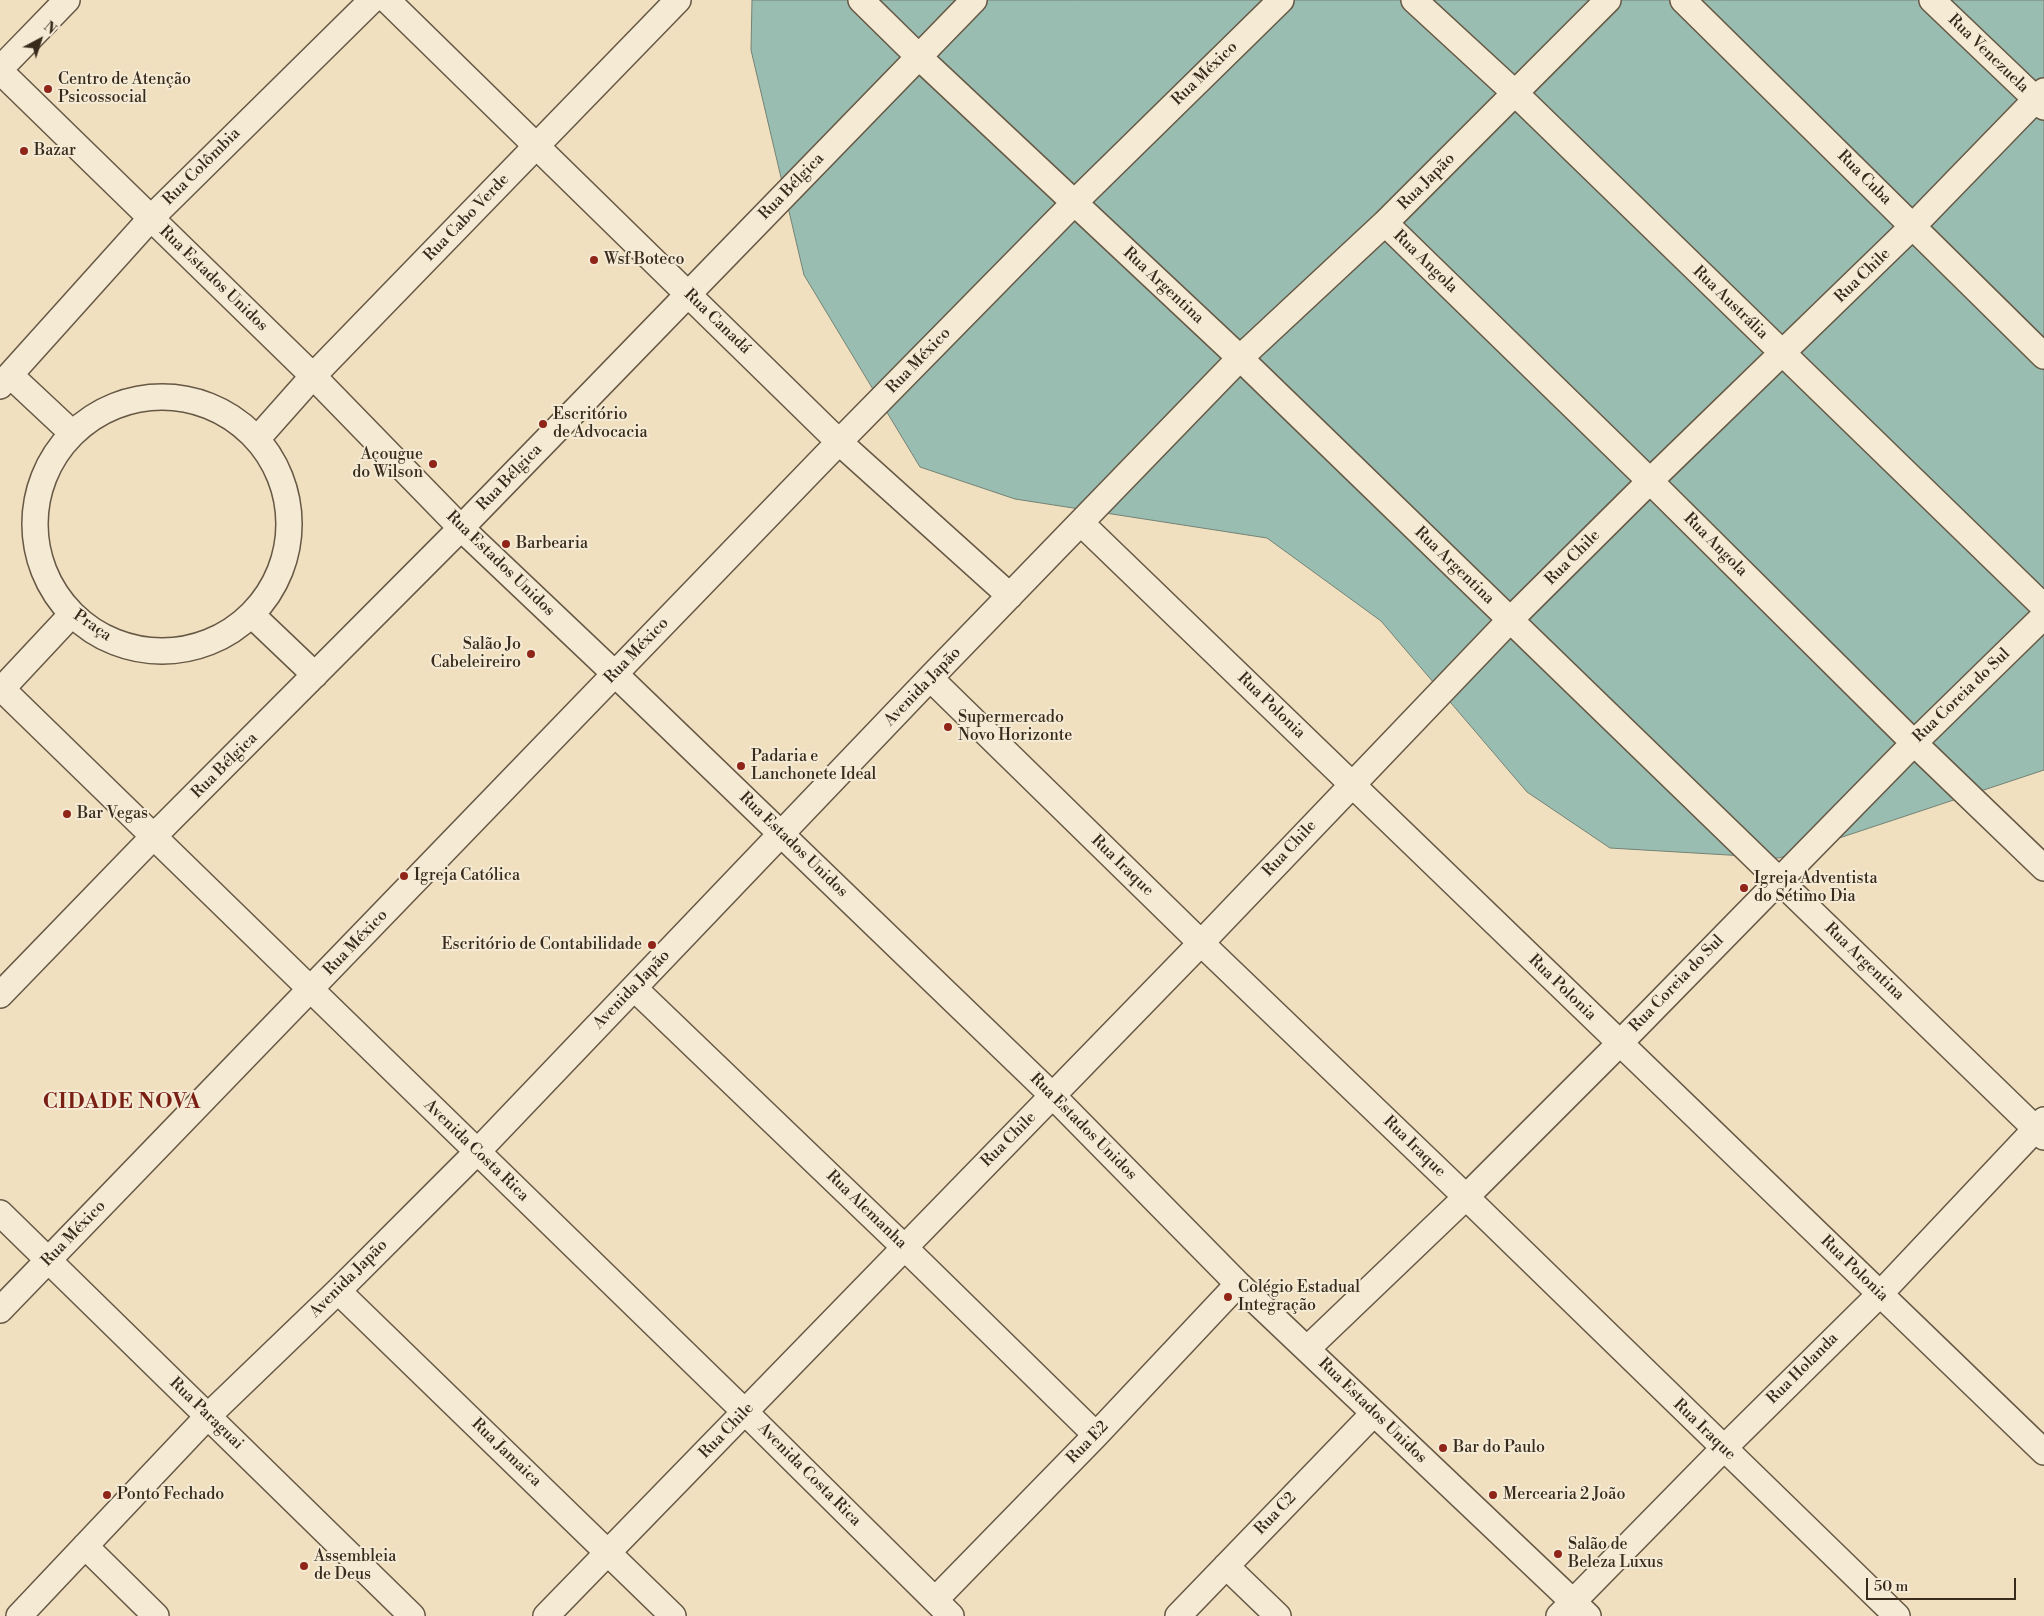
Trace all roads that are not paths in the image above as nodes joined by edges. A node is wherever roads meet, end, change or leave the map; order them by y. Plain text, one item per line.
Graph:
1 (67, 0) edge
2 (372, 0) edge
3 (386, 0) edge
4 (678, 0) edge
5 (861, 0) edge
6 (974, 0) edge
7 (1281, 0) edge
8 (1414, 0) edge
9 (1608, 0) edge
10 (1683, 0) edge
11 (1932, 0) edge
12 (919, 57) junction
13 (0, 70) edge
14 (1515, 93) junction
15 (2041, 99) edge
16 (536, 147) junction
17 (1074, 203) junction
18 (151, 218) junction
19 (1385, 223) junction
20 (1913, 226) junction
21 (688, 294) junction
22 (1783, 354) junction
23 (2044, 356) edge
24 (1240, 358) junction
25 (314, 376) junction
26 (5, 381) edge
27 (72, 433) junction
28 (258, 438) junction
29 (839, 442) junction
30 (1650, 481) junction
31 (1081, 524) junction
32 (462, 528) junction
33 (1010, 596) junction
34 (2044, 607) edge
35 (72, 614) junction
36 (252, 615) junction
37 (2044, 616) edge
38 (1510, 620) junction
39 (615, 674) junction
40 (315, 675) junction
41 (930, 678) junction
42 (1, 689) edge
43 (1914, 743) junction
44 (1352, 783) junction
45 (782, 834) junction
46 (153, 837) junction
47 (2044, 868) edge
48 (1779, 879) junction
49 (1201, 943) junction
50 (634, 988) junction
51 (310, 990) junction
52 (0, 995) edge
53 (1620, 1044) junction
54 (1053, 1096) junction
55 (2041, 1128) edge
56 (477, 1152) junction
57 (1466, 1197) junction
58 (0, 1213) edge
59 (904, 1246) junction
60 (49, 1260) junction
61 (1238, 1284) junction
62 (338, 1291) junction
63 (1880, 1294) junction
64 (0, 1310) edge
65 (1307, 1349) junction
66 (745, 1412) junction
67 (1374, 1413) junction
68 (208, 1416) junction
69 (1096, 1435) junction
70 (1723, 1449) junction
71 (2044, 1452) edge
72 (85, 1546) junction
73 (608, 1552) junction
74 (1226, 1566) junction
75 (943, 1608) edge
76 (1574, 1611) edge
77 (18, 1616) edge
78 (156, 1616) edge
79 (412, 1616) edge
80 (546, 1616) edge
81 (673, 1616) edge
82 (1178, 1616) edge
83 (1278, 1616) edge
84 (1897, 1616) edge

1 - 13 street
2 - 18 street, Rua Colômbia
3 - 16 street, Rua Canadá
4 - 16 street, Rua Cabo Verde
5 - 12 street, Rua Argentina
6 - 12 street, Rua Bélgica
7 - 17 street, Rua México
8 - 14 street, Rua Austrália
9 - 14 street, Rua Japão
10 - 20 street, Rua Cuba
11 - 15 street, Rua Venezuela
12 - 17 street, Rua Argentina
12 - 21 street, Rua Bélgica
13 - 18 street, Rua Estados Unidos
14 - 19 street, Rua Japão
14 - 22 street, Rua Austrália
15 - 20 street, Rua Chile
16 - 21 street, Rua Canadá
16 - 25 street, Rua Cabo Verde
17 - 24 street, Rua Argentina
17 - 29 street, Rua México
18 - 25 street, Rua Estados Unidos
18 - 26 street, Rua Colômbia
19 - 24 street, Rua Japão
19 - 30 street, Rua Angola
20 - 22 street, Rua Chile
20 - 23 street, Rua Cuba
21 - 29 street, Rua Canadá
21 - 32 street, Rua Bélgica
22 - 30 street, Rua Chile
22 - 34 street, Rua Austrália
24 - 31 street, Avenida Japão
24 - 38 street, Rua Argentina
25 - 28 street, Rua Cabo Verde
25 - 32 street, Rua Estados Unidos
26 - 27 street
27 - 28 street, Praça
27 - 35 street, Praça
28 - 36 street, Praça
29 - 33 street, Rua Canadá
29 - 39 street, Rua México
30 - 38 street, Rua Chile
30 - 43 street, Rua Angola
31 - 33 street, Avenida Japão
31 - 44 street, Rua Polonia
32 - 39 street, Rua Estados Unidos
32 - 40 street, Rua Bélgica
33 - 41 street, Avenida Japão
35 - 36 street, Praça
35 - 42 street
36 - 40 street
37 - 43 street, Rua Coreia do Sul
38 - 44 street, Rua Chile
38 - 48 street, Rua Argentina
39 - 45 street, Rua Estados Unidos
39 - 51 street, Rua México
40 - 46 street, Rua Bélgica
41 - 45 street, Avenida Japão
41 - 49 street, Rua Iraque
42 - 46 street, Avenida Costa Rica
43 - 47 street, Rua Angola
43 - 48 street, Rua Coreia do Sul
44 - 49 street, Rua Chile
44 - 53 street, Rua Polonia
45 - 50 street, Avenida Japão
45 - 54 street, Rua Estados Unidos
46 - 51 street, Avenida Costa Rica
46 - 52 street, Rua Bélgica
48 - 53 street, Rua Coreia do Sul
48 - 55 street, Rua Argentina
49 - 54 street, Rua Chile
49 - 57 street, Rua Iraque
50 - 56 street, Avenida Japão
50 - 59 street, Rua Alemanha
51 - 56 street, Avenida Costa Rica
51 - 60 street, Rua México
53 - 57 street, Rua Coreia do Sul
53 - 63 street, Rua Polonia
54 - 59 street, Rua Chile
54 - 61 street, Rua Estados Unidos
55 - 63 street, Rua Holanda
56 - 62 street, Avenida Japão
56 - 66 street, Avenida Costa Rica
57 - 65 street, Rua Coreia do Sul
57 - 70 street, Rua Iraque
58 - 60 street, Rua Paraguai
59 - 66 street, Rua Chile
59 - 69 street, Rua Alemanha
60 - 64 street, Rua México
60 - 68 street, Rua Paraguai
61 - 65 street, Rua Estados Unidos
61 - 69 street, Rua E2
62 - 68 street, Avenida Japão
62 - 73 street, Rua Jamaica
63 - 70 street, Rua Holanda
63 - 71 street, Rua Polonia
65 - 67 street, Rua Estados Unidos
66 - 73 street, Rua Chile
66 - 75 street, Avenida Costa Rica
67 - 74 street, Rua C2
67 - 76 street, Rua Estados Unidos
68 - 72 street, Avenida Japão
68 - 79 street, Rua Paraguai
69 - 75 street, Rua E2
70 - 76 street, Rua Holanda
70 - 84 street, Rua Iraque
72 - 77 street, Avenida Japão
72 - 78 street
73 - 80 street, Rua Chile
73 - 81 street, Rua Jamaica
74 - 82 street, Rua C2
74 - 83 street

